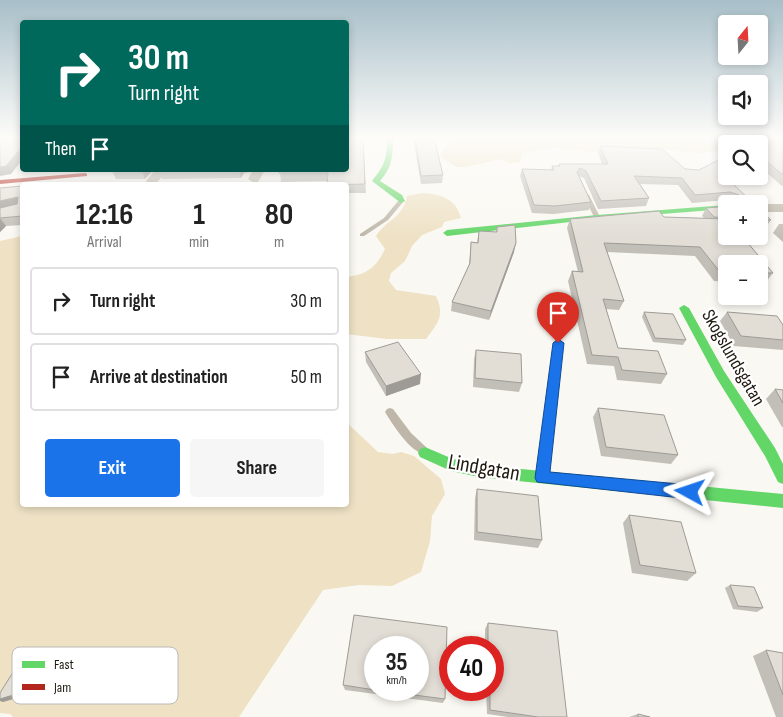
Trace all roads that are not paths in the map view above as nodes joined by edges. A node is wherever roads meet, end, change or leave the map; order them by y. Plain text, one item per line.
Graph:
1 (385, 171) edge
2 (159, 172) edge
3 (85, 175) dead end
4 (52, 181) edge
5 (152, 181) dead end
6 (0, 182) edge
7 (582, 186) edge
8 (401, 201) joint
9 (768, 208) edge
10 (783, 208) edge
11 (718, 210) edge
12 (597, 217) junction
13 (447, 233) dead end
14 (362, 235) dead end
15 (684, 308) dead end
16 (558, 343) dead end
17 (390, 412) dead end
18 (425, 453) joint
19 (776, 453) edge
20 (542, 478) junction
21 (783, 478) edge
22 (783, 501) edge

1 - 8 street
2 - 5 street
3 - 4 street
4 - 6 street
7 - 12 lane
8 - 14 lane
9 - 10 street
11 - 12 street
12 - 13 street
15 - 19 street, Skogslundsgatan
16 - 20 lane
17 - 18 lane
18 - 20 street, Lindgatan
19 - 21 street, Skogslundsgatan
20 - 22 street, Lindgatan

